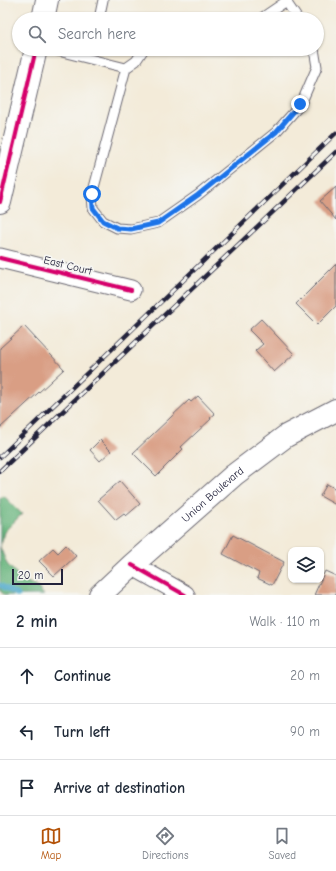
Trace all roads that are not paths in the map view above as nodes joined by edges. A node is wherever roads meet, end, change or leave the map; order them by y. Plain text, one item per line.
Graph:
1 (47, 0) edge
2 (102, 0) edge
3 (287, 0) edge
4 (44, 12) edge
5 (100, 12) edge
6 (270, 12) edge
7 (294, 12) edge
8 (34, 56) edge
9 (78, 56) edge
10 (139, 56) edge
11 (315, 56) edge
12 (126, 68) junction
13 (0, 202) edge
14 (0, 258) edge
15 (131, 290) dead end
16 (336, 410) edge
17 (132, 565) junction
18 (100, 595) edge
19 (184, 595) edge

1 - 4 main road
2 - 5 lane
3 - 6 lane
3 - 7 lane
8 - 13 main road
9 - 12 lane
10 - 12 lane
11 - 12 lane
14 - 15 street, East Court
16 - 17 main road, Union Boulevard
17 - 18 main road, Union Boulevard
17 - 19 street

